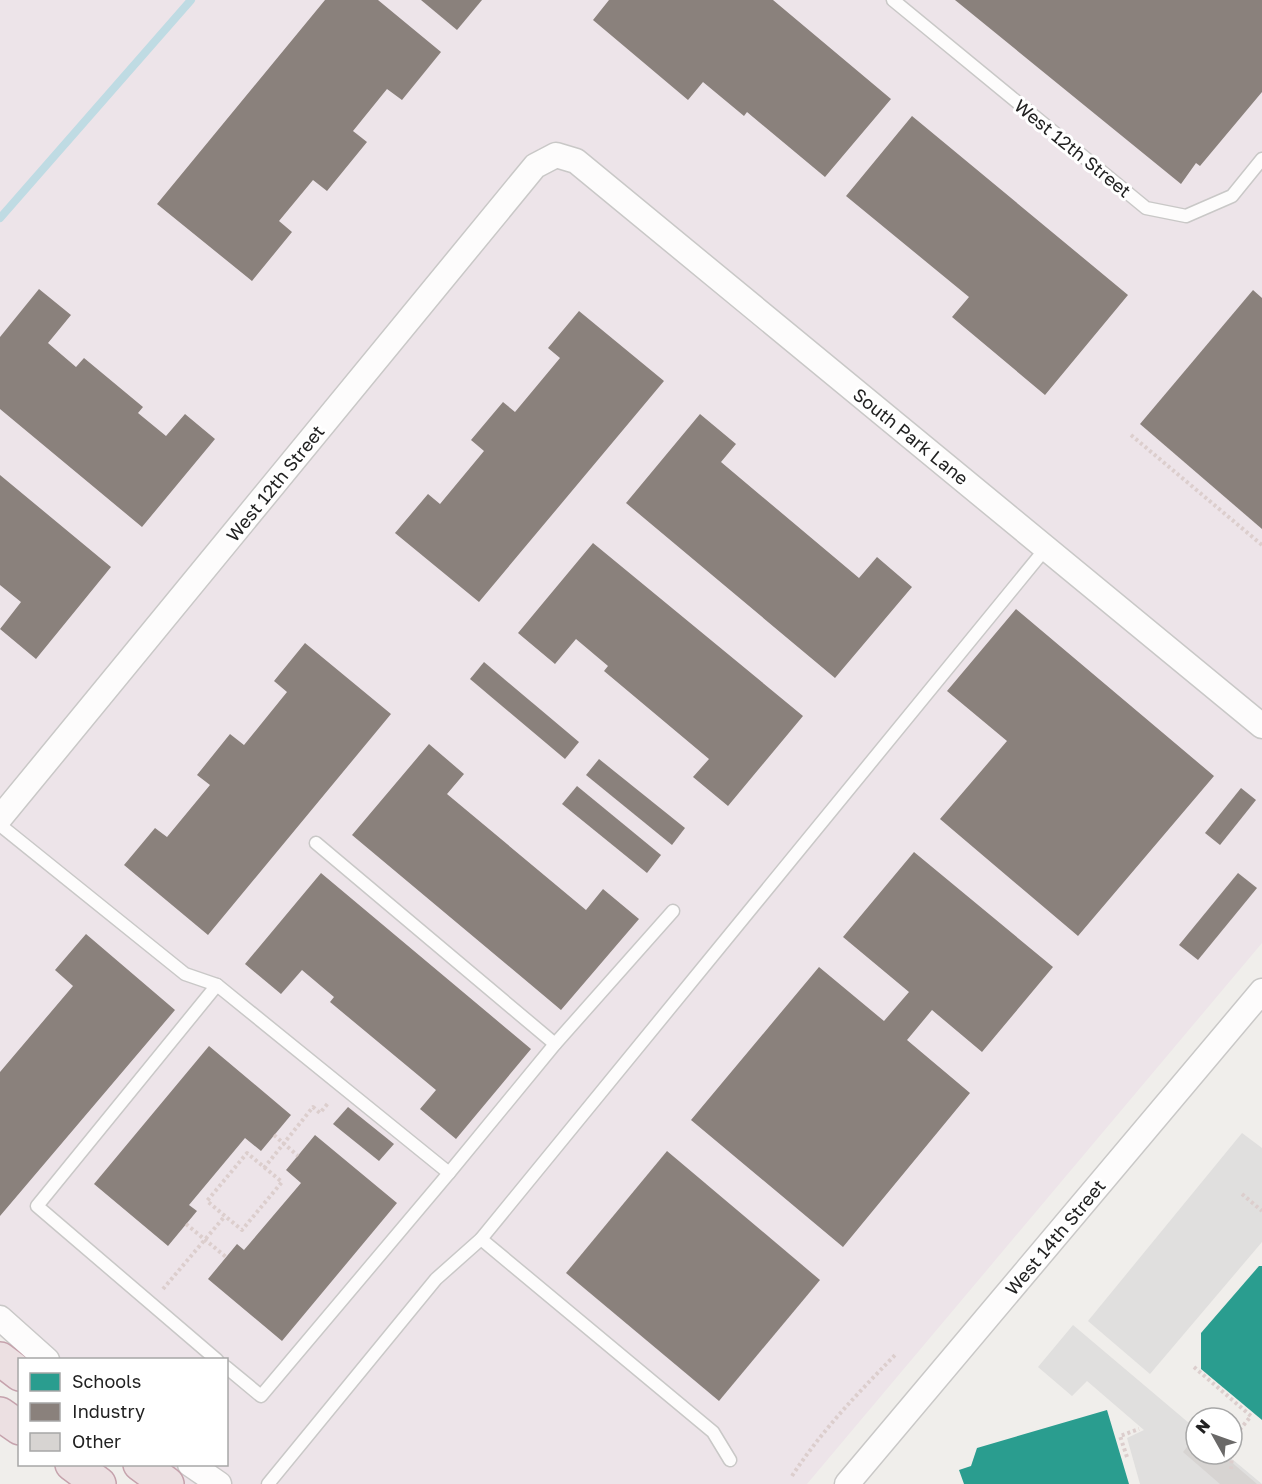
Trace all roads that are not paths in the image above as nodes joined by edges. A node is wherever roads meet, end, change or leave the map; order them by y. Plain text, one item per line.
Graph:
1 (893, 0) edge
2 (556, 155) joint
3 (1262, 159) edge
4 (1046, 548) junction
5 (1262, 726) edge
6 (0, 818) edge
7 (0, 825) edge
8 (316, 843) dead end
9 (673, 911) dead end
10 (217, 985) junction
11 (1262, 991) edge
12 (555, 1044) junction
13 (449, 1173) junction
14 (481, 1239) junction
15 (0, 1318) edge
16 (46, 1358) edge
17 (216, 1358) edge
18 (0, 1359) edge
19 (228, 1369) edge
20 (18, 1372) edge
21 (0, 1414) edge
22 (18, 1427) edge
23 (730, 1460) dead end
24 (75, 1466) edge
25 (143, 1466) edge
26 (193, 1466) edge
27 (99, 1484) edge
28 (167, 1484) edge
29 (219, 1484) edge
30 (268, 1484) edge
31 (847, 1484) edge

1 - 3 lane, West 12th Street
2 - 4 street, South Park Lane
2 - 6 street, West 12th Street
4 - 5 street, South Park Lane
4 - 14 lane
7 - 10 lane
8 - 12 lane
9 - 12 lane
10 - 13 lane
10 - 17 lane
11 - 31 street, West 14th Street
12 - 13 lane
13 - 19 lane
14 - 23 lane
14 - 30 lane
15 - 16 street
18 - 20 highway
21 - 22 highway
24 - 27 highway
25 - 28 highway
26 - 29 street

